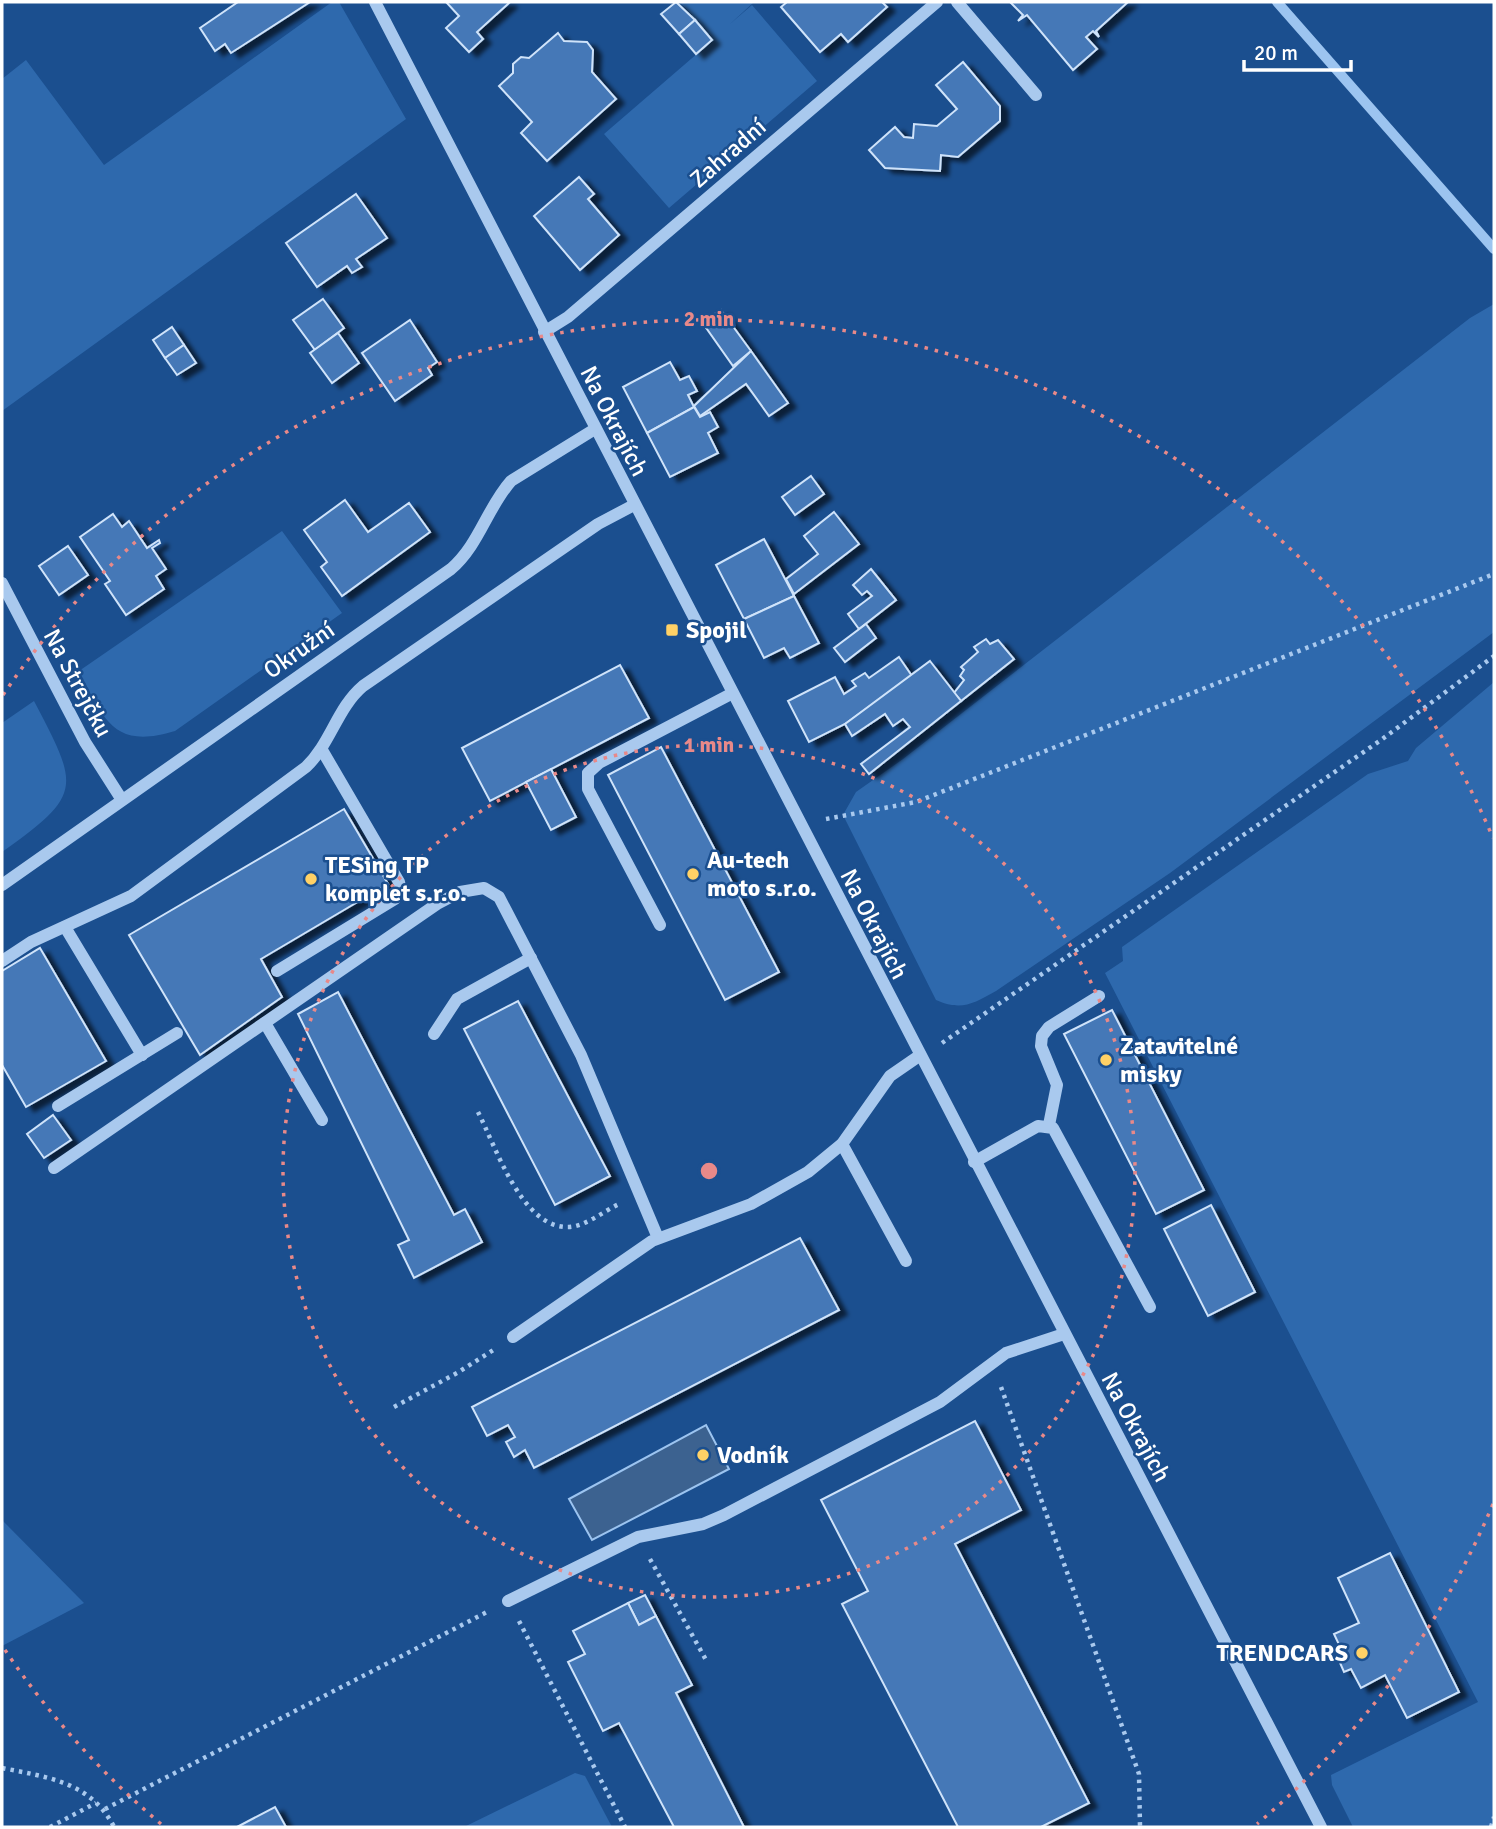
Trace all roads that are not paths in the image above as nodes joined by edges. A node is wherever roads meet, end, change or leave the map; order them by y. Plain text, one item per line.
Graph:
1 (375, 2) edge
2 (937, 2) edge
3 (957, 2) edge
4 (1036, 95) dead end
5 (544, 332) junction
6 (595, 429) junction
7 (634, 505) junction
8 (2, 583) edge
9 (731, 694) junction
10 (322, 750) junction
11 (122, 800) junction
12 (2, 885) edge
13 (660, 925) dead end
14 (65, 927) junction
15 (531, 958) junction
16 (2, 961) edge
17 (277, 971) dead end
18 (1099, 996) dead end
19 (265, 1023) junction
20 (177, 1033) dead end
21 (434, 1034) dead end
22 (142, 1055) junction
23 (919, 1056) junction
24 (58, 1106) dead end
25 (322, 1120) dead end
26 (1049, 1125) junction
27 (842, 1144) junction
28 (974, 1162) junction
29 (54, 1168) dead end
30 (658, 1238) junction
31 (906, 1261) dead end
32 (1150, 1307) dead end
33 (1064, 1334) junction
34 (513, 1337) road end
35 (508, 1601) road end
36 (1321, 1827) edge

1 - 5 street, Na Okrajích
2 - 5 street, Zahradní
3 - 4 street
5 - 6 street, Na Okrajích
6 - 7 street, Na Okrajích
6 - 11 street, Okružní
7 - 9 street, Na Okrajích
7 - 10 street
8 - 11 street, Na Strejčku
9 - 13 street
9 - 23 street, Na Okrajích
10 - 14 street
10 - 17 street
11 - 12 street, Okružní
14 - 16 street
14 - 22 street
15 - 19 street
15 - 21 street
15 - 30 street
18 - 26 street
19 - 25 street
19 - 29 street
20 - 22 street
22 - 24 street
23 - 27 street
23 - 28 street, Na Okrajích
26 - 28 street
26 - 32 street
27 - 30 street
27 - 31 street
28 - 33 street, Na Okrajích
30 - 34 street
33 - 35 street
33 - 36 street, Na Okrajích

